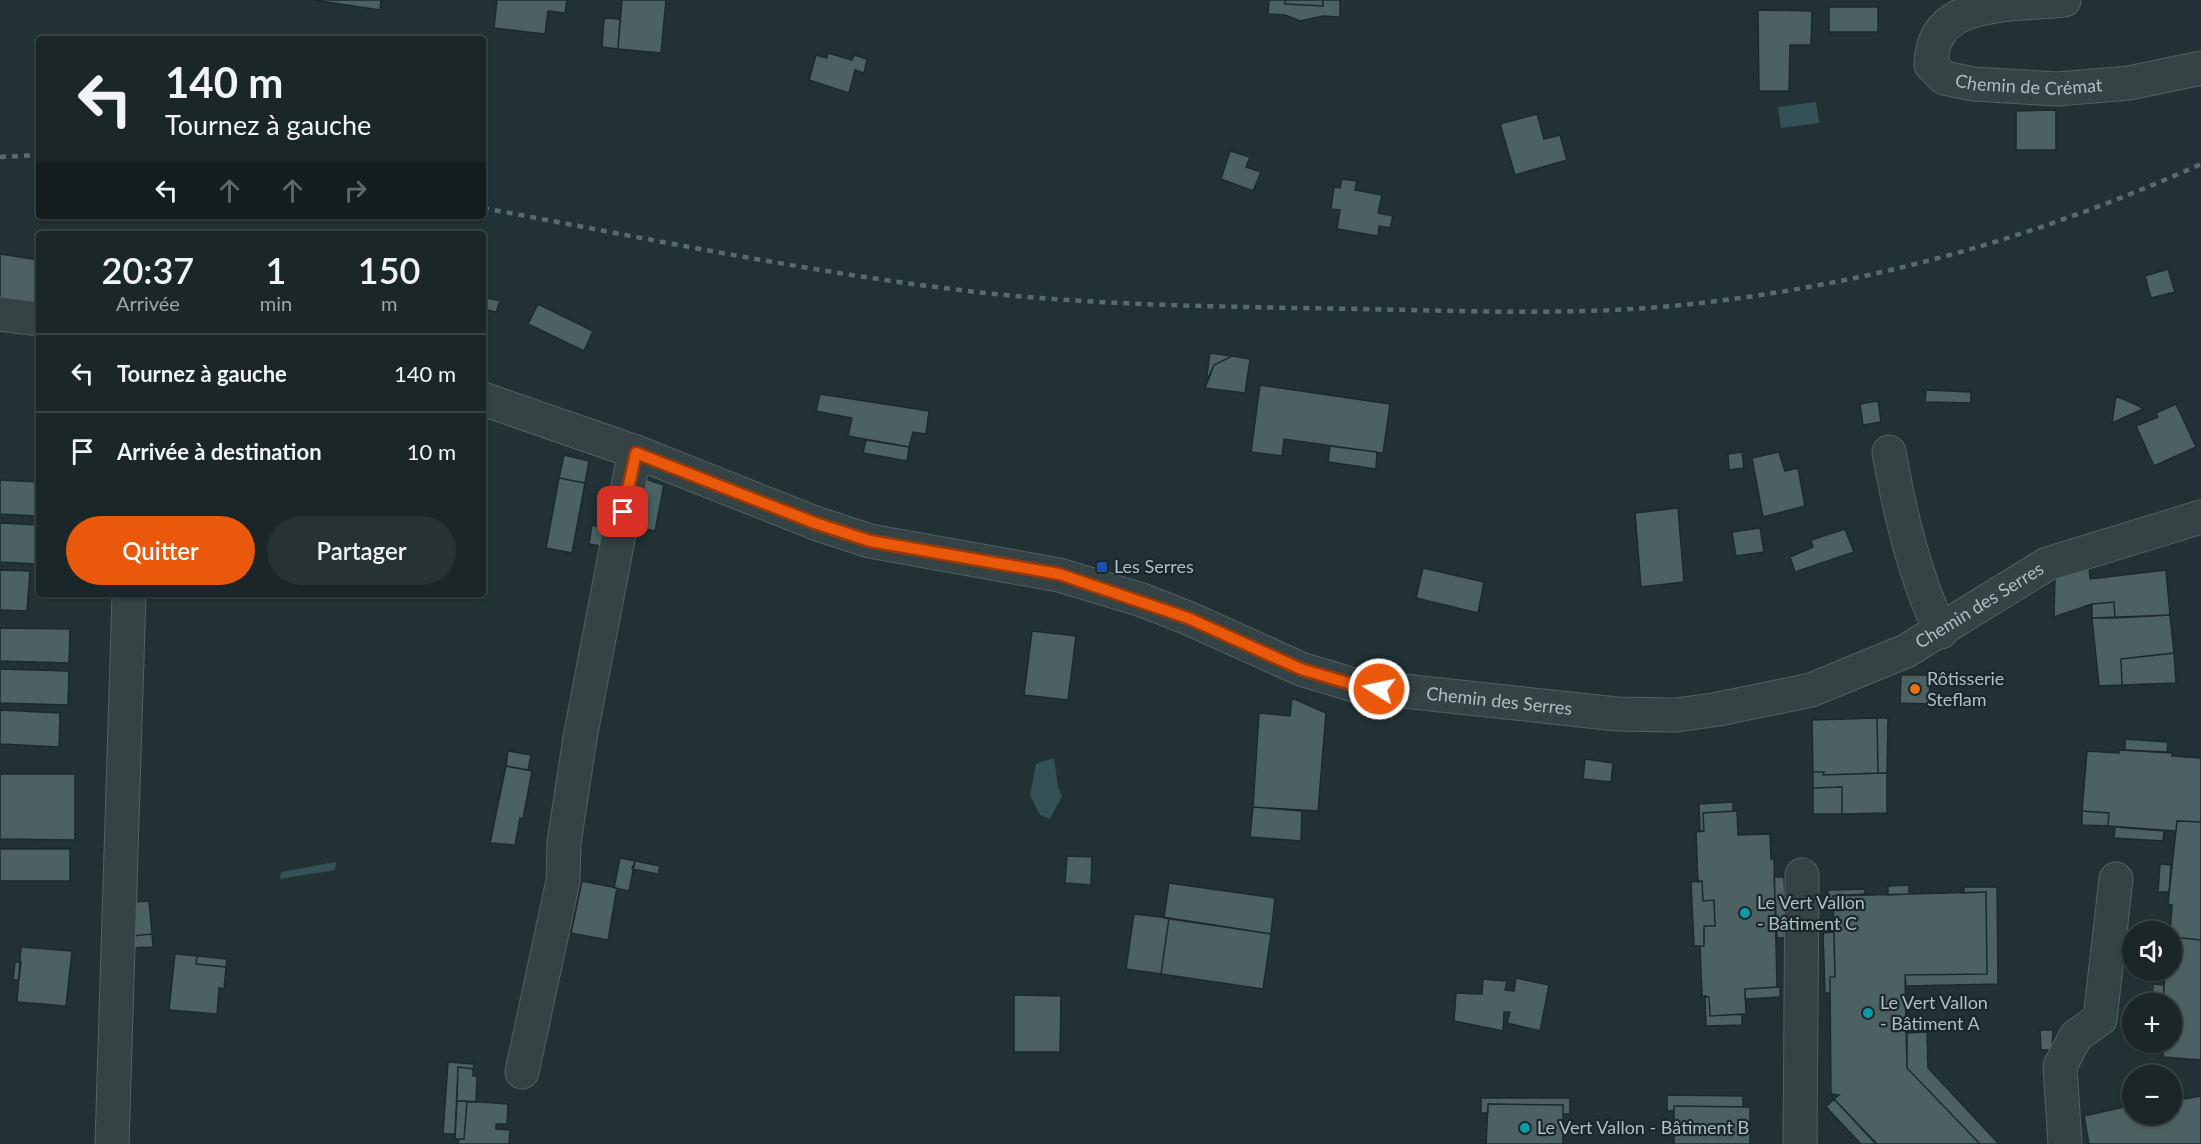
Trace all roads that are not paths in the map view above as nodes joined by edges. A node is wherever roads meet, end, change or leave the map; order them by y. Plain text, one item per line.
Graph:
1 (2064, 0) edge
2 (2201, 68) edge
3 (0, 314) edge
4 (36, 319) edge
5 (486, 400) edge
6 (1889, 452) dead end
7 (636, 453) junction
8 (2201, 517) edge
9 (129, 597) edge
10 (1941, 632) junction
11 (1802, 875) dead end
12 (2116, 879) dead end
13 (522, 1072) dead end
14 (112, 1144) edge
15 (1800, 1144) edge
16 (2065, 1144) edge

1 - 2 street, Chemin de Crémat
3 - 4 street
5 - 7 street, Chemin des Serres
6 - 10 street
7 - 10 street, Chemin des Serres
7 - 13 street
8 - 10 street, Chemin des Serres
9 - 14 street
11 - 15 street
12 - 16 street

